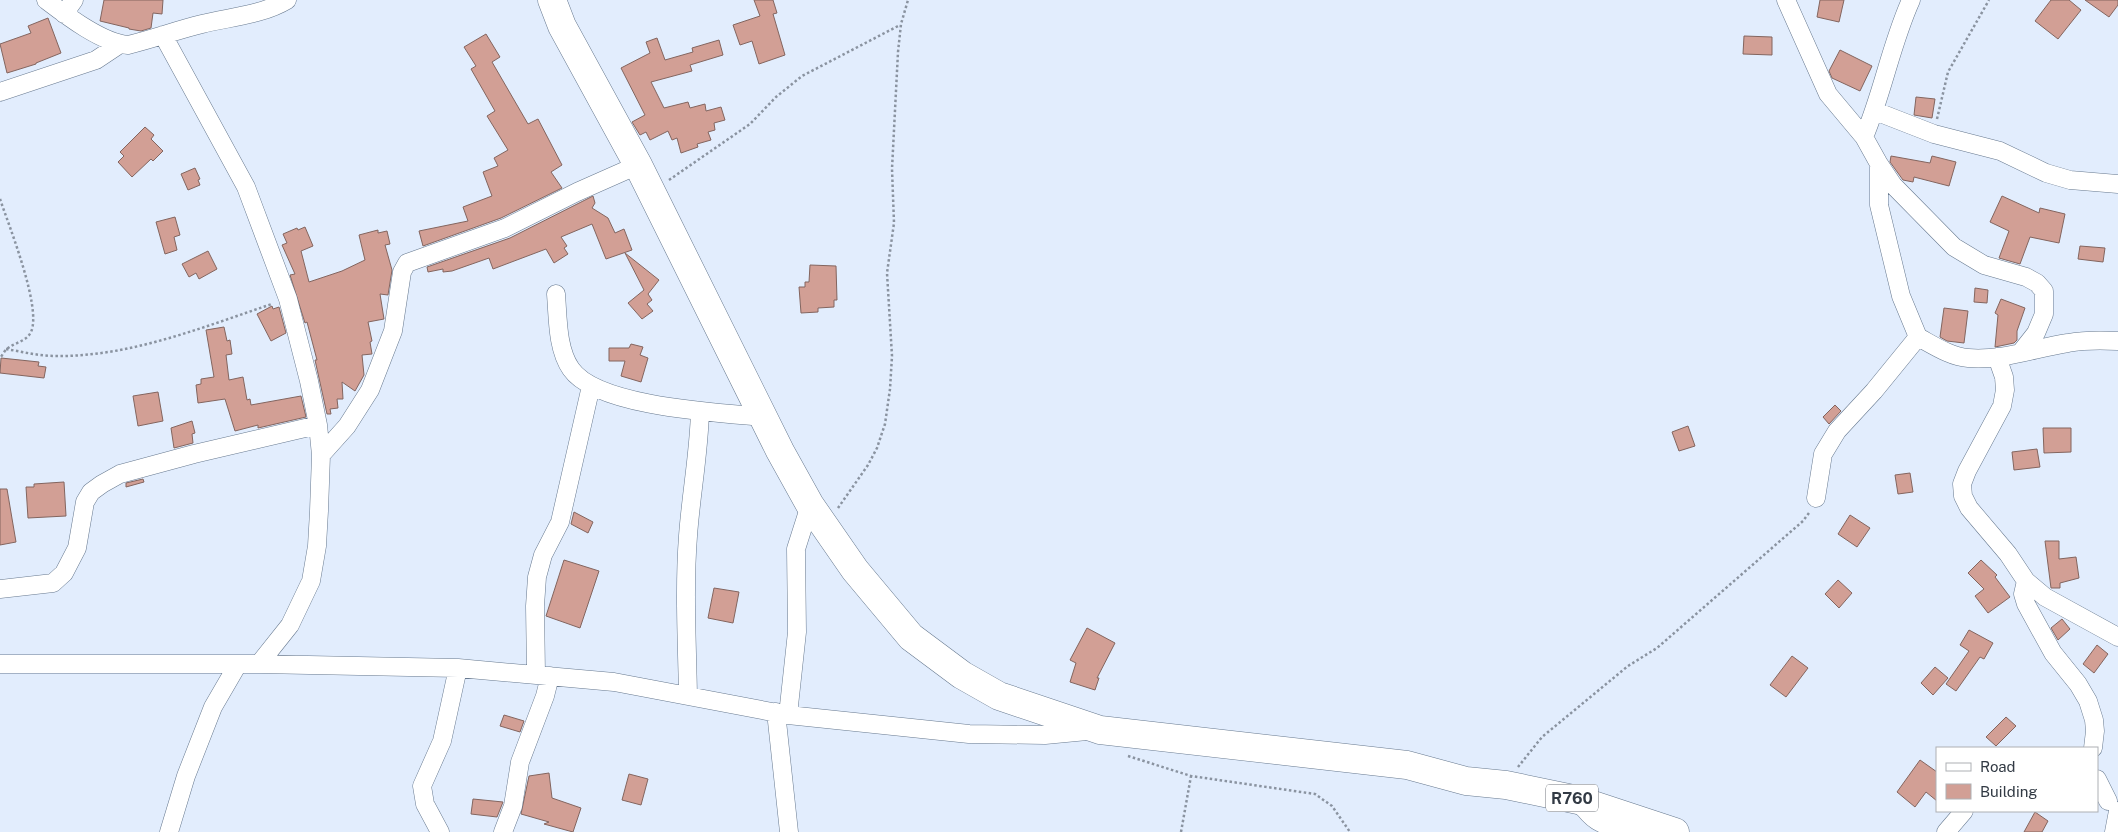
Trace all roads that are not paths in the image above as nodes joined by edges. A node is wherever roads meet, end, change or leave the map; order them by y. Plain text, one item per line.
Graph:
1 (46, 0) edge
2 (287, 0) edge
3 (552, 0) edge
4 (1786, 0) edge
5 (1911, 0) edge
6 (69, 7) edge
7 (163, 35) junction
8 (120, 44) junction
9 (0, 92) edge
10 (1875, 111) junction
11 (1864, 136) junction
12 (1879, 164) junction
13 (638, 165) junction
14 (2118, 184) edge
15 (556, 294) dead end
16 (1918, 337) junction
17 (2118, 341) edge
18 (2021, 352) junction
19 (1997, 357) junction
20 (591, 386) junction
21 (700, 411) junction
22 (765, 417) junction
23 (318, 425) junction
24 (321, 455) junction
25 (1816, 498) road end
26 (817, 516) junction
27 (2026, 581) junction
28 (0, 588) edge
29 (2118, 637) edge
30 (0, 664) edge
31 (238, 664) junction
32 (259, 664) junction
33 (458, 668) junction
34 (543, 675) junction
35 (688, 695) junction
36 (782, 713) junction
37 (1100, 730) junction
38 (2093, 747) edge
39 (2098, 781) edge
40 (1578, 800) junction
41 (2110, 804) edge
42 (1963, 812) edge
43 (169, 832) edge
44 (440, 832) edge
45 (503, 832) edge
46 (789, 832) edge
47 (1624, 832) edge
48 (1675, 832) edge
49 (1946, 832) edge
50 (2114, 832) edge

1 - 6 street
2 - 7 street
3 - 13 main road
4 - 11 street
5 - 10 street
6 - 8 street
7 - 8 street
7 - 23 street
8 - 9 street
10 - 11 street
10 - 14 street
11 - 12 street
12 - 16 street
12 - 18 street
13 - 22 main road
13 - 24 street
15 - 20 street
16 - 19 street
16 - 25 street
17 - 18 street
18 - 19 street
19 - 27 street
20 - 21 street
20 - 34 street
21 - 22 street
21 - 35 street
22 - 26 main road
23 - 24 street
23 - 28 street
24 - 32 street
26 - 36 street
26 - 37 main road
27 - 29 street
27 - 38 street
30 - 31 street
31 - 32 street
31 - 43 street
32 - 33 street
33 - 34 street
33 - 44 street
34 - 35 street
34 - 45 street
35 - 36 street
36 - 37 street
36 - 46 street
37 - 40 main road, R760
39 - 41 street
40 - 47 street
40 - 48 main road, R760
41 - 50 street
42 - 49 street

